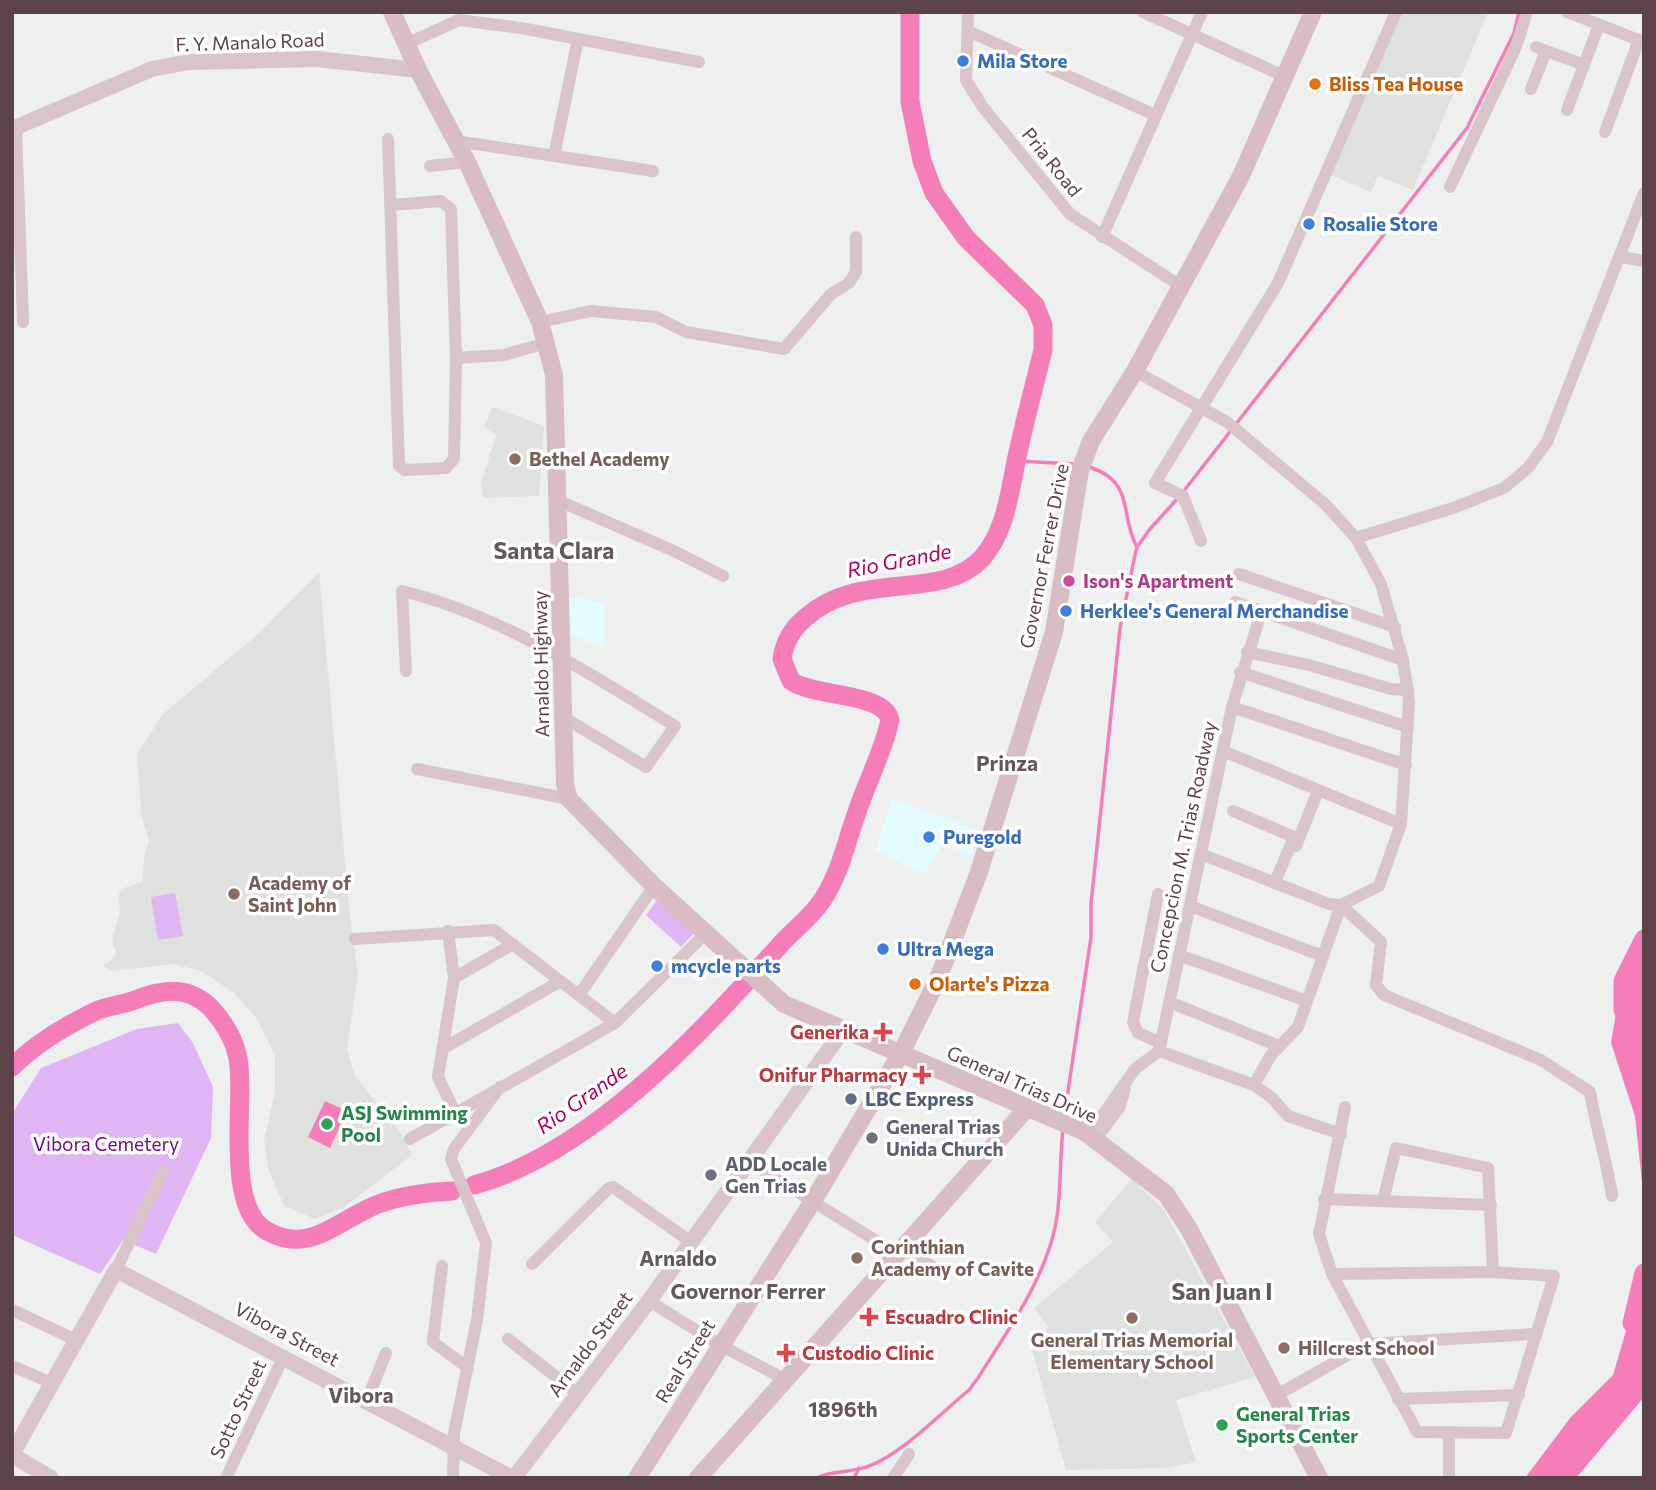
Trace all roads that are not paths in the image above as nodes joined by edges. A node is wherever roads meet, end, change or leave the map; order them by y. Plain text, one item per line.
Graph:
1 (392, 12) edge
2 (968, 12) edge
3 (1143, 12) edge
4 (1202, 12) edge
5 (1312, 12) edge
6 (1396, 12) edge
7 (1527, 12) edge
8 (1567, 12) edge
9 (1595, 20) edge
10 (968, 32) junction
11 (1193, 35) junction
12 (578, 39) junction
13 (1641, 41) edge
14 (406, 44) junction
15 (699, 62) dead end
16 (1584, 65) junction
17 (418, 69) junction
18 (1286, 77) junction
19 (1531, 89) dead end
20 (1567, 110) dead end
21 (1155, 115) junction
22 (14, 129) edge
23 (1605, 132) dead end
24 (388, 139) dead end
25 (456, 141) junction
26 (554, 156) junction
27 (467, 162) junction
28 (430, 166) dead end
29 (653, 172) dead end
30 (1450, 187) dead end
31 (1644, 193) edge
32 (391, 205) junction
33 (856, 237) dead end
34 (1102, 237) junction
35 (1621, 257) junction
36 (1644, 261) edge
37 (1182, 287) junction
38 (23, 322) dead end
39 (543, 333) junction
40 (455, 355) junction
41 (1135, 371) junction
42 (1203, 407) junction
43 (557, 500) junction
44 (1356, 538) junction
45 (1201, 541) dead end
46 (1239, 574) dead end
47 (723, 576) dead end
48 (1235, 603) dead end
49 (1261, 613) junction
50 (1395, 627) junction
51 (1247, 652) junction
52 (562, 657) junction
53 (1403, 660) junction
54 (406, 671) dead end
55 (1241, 672) junction
56 (1408, 690) junction
57 (1232, 707) junction
58 (563, 718) junction
59 (1408, 727) junction
60 (1223, 751) junction
61 (1406, 765) junction
62 (417, 769) dead end
63 (1318, 791) junction
64 (569, 799) junction
65 (1233, 811) dead end
66 (1401, 824) junction
67 (1201, 854) junction
68 (1278, 883) junction
69 (654, 886) junction
70 (1158, 894) dead end
71 (1341, 905) junction
72 (1190, 906) junction
73 (448, 930) junction
74 (706, 933) junction
75 (355, 939) dead end
76 (513, 944) junction
77 (1180, 955) junction
78 (1323, 956) junction
79 (454, 978) junction
80 (559, 982) junction
81 (579, 995) junction
82 (1307, 1001) junction
83 (1170, 1002) junction
84 (615, 1023) junction
85 (843, 1030) junction
86 (1279, 1046) junction
87 (1160, 1047) junction
88 (442, 1049) junction
89 (901, 1054) junction
90 (1254, 1085) junction
91 (500, 1087) junction
92 (1028, 1107) junction
93 (1345, 1107) dead end
94 (455, 1112) junction
95 (1341, 1134) junction
96 (1092, 1137) junction
97 (410, 1139) dead end
98 (748, 1161) junction
99 (163, 1171) dead end
100 (1612, 1196) dead end
101 (1324, 1199) junction
102 (813, 1201) junction
103 (1383, 1201) junction
104 (1491, 1205) junction
105 (691, 1242) junction
106 (902, 1252) junction
107 (532, 1264) dead end
108 (442, 1266) dead end
109 (116, 1270) junction
110 (1493, 1272) junction
111 (943, 1273) dead end
112 (1332, 1274) junction
113 (649, 1301) junction
114 (12, 1310) edge
115 (1534, 1334) junction
116 (509, 1339) dead end
117 (76, 1340) junction
118 (1367, 1344) junction
119 (720, 1345) junction
120 (386, 1353) dead end
121 (284, 1356) junction
122 (12, 1366) edge
123 (468, 1368) junction
124 (786, 1380) junction
125 (52, 1382) junction
126 (578, 1394) junction
127 (1277, 1395) junction
128 (1519, 1395) junction
129 (1398, 1399) junction
130 (366, 1400) junction
131 (1449, 1432) junction
132 (453, 1447) junction
133 (909, 1454) dead end
134 (12, 1455) edge
135 (51, 1478) edge
136 (226, 1478) edge
137 (453, 1478) edge
138 (513, 1478) edge
139 (637, 1478) edge
140 (698, 1478) edge
141 (893, 1478) edge
142 (1319, 1478) edge
143 (1449, 1478) edge

1 - 14 main road, Arnaldo Highway
2 - 10 street, Pria Road
3 - 11 street
4 - 11 street
5 - 18 main road, Governor Ferrer Drive
6 - 42 street
7 - 30 street
8 - 9 street
9 - 13 street
9 - 16 street
10 - 21 street
10 - 34 street, Pria Road
11 - 18 street
11 - 21 street
12 - 14 street
12 - 15 street
12 - 26 street
13 - 23 street
14 - 17 main road, Arnaldo Highway
16 - 19 street
16 - 20 street
17 - 22 street, F. Y. Manalo Road
17 - 25 main road, Arnaldo Highway
18 - 37 main road, Governor Ferrer Drive
21 - 34 street
22 - 38 street
24 - 32 street
25 - 26 street
25 - 27 main road, Arnaldo Highway
26 - 29 street
27 - 28 street
27 - 39 main road, Arnaldo Highway
31 - 35 street
32 - 40 street
32 - 40 street
33 - 39 street
34 - 37 street, Pria Road
35 - 36 street
35 - 44 street
37 - 41 main road, Governor Ferrer Drive
39 - 40 street
39 - 43 main road, Arnaldo Highway
41 - 42 street
41 - 89 main road, Governor Ferrer Drive
42 - 44 street
42 - 45 street
43 - 47 street
43 - 52 main road, Arnaldo Highway
44 - 50 street
46 - 50 street
48 - 49 street
49 - 51 street, Concepcion M. Trias Roadway
49 - 53 street
50 - 53 street
51 - 55 street, Concepcion M. Trias Roadway
51 - 56 street
52 - 54 street
52 - 58 main road, Arnaldo Highway
52 - 58 street
53 - 56 street
55 - 57 street, Concepcion M. Trias Roadway
55 - 59 street
56 - 59 street
57 - 60 street, Concepcion M. Trias Roadway
57 - 61 street
58 - 64 main road, Arnaldo Highway
59 - 61 street
60 - 63 street
60 - 67 street, Concepcion M. Trias Roadway
61 - 66 street
62 - 64 street
63 - 66 street
63 - 68 street
64 - 69 main road
65 - 68 street
66 - 71 street
67 - 68 street
67 - 72 street, Concepcion M. Trias Roadway
68 - 71 street
69 - 74 main road
69 - 81 street
70 - 87 street
71 - 78 street
71 - 100 street
72 - 77 street, Concepcion M. Trias Roadway
72 - 78 street
73 - 75 street
73 - 76 street
73 - 79 street
74 - 84 street
74 - 85 main road
76 - 79 street
76 - 80 street
77 - 82 street
77 - 83 street, Concepcion M. Trias Roadway
78 - 82 street
79 - 88 street
80 - 81 street
80 - 88 street
81 - 84 street
82 - 86 street
83 - 86 street
83 - 87 street, Concepcion M. Trias Roadway
84 - 91 street
85 - 89 main road
85 - 98 street, Arnaldo Street
86 - 90 street
87 - 90 street
87 - 96 street
88 - 94 street
89 - 92 main road, General Trias Drive
89 - 102 main road, Real Street
90 - 95 street
91 - 94 street
91 - 123 street
92 - 96 main road, General Trias Drive
92 - 106 main road
93 - 95 street
94 - 97 street
95 - 101 street
96 - 127 main road, General Trias Drive
98 - 102 street
98 - 105 street, Arnaldo Street
99 - 109 street
101 - 103 street
101 - 112 street
102 - 106 street
102 - 119 main road, Real Street
103 - 104 street
103 - 104 street
104 - 110 street
105 - 107 street
105 - 113 street, Arnaldo Street
106 - 111 street
106 - 124 main road
108 - 123 street
109 - 117 street
109 - 121 street, Vibora Street
110 - 112 street
110 - 115 street
112 - 118 street
113 - 119 street
113 - 126 street, Arnaldo Street
114 - 117 street
115 - 118 street
115 - 128 street
116 - 126 street
117 - 125 street
118 - 127 street
118 - 129 street
119 - 124 street
119 - 139 main road, Real Street
120 - 130 street
121 - 130 street, Vibora Street
121 - 136 street, Sotto Street
122 - 125 street
123 - 132 street
124 - 140 main road
125 - 134 street
126 - 138 street, Arnaldo Street
127 - 142 main road, General Trias Drive
128 - 129 street
128 - 131 street
129 - 131 street
130 - 132 street, Vibora Street
131 - 143 street
132 - 137 street
132 - 138 street, Vibora Street
133 - 141 street
134 - 135 street

